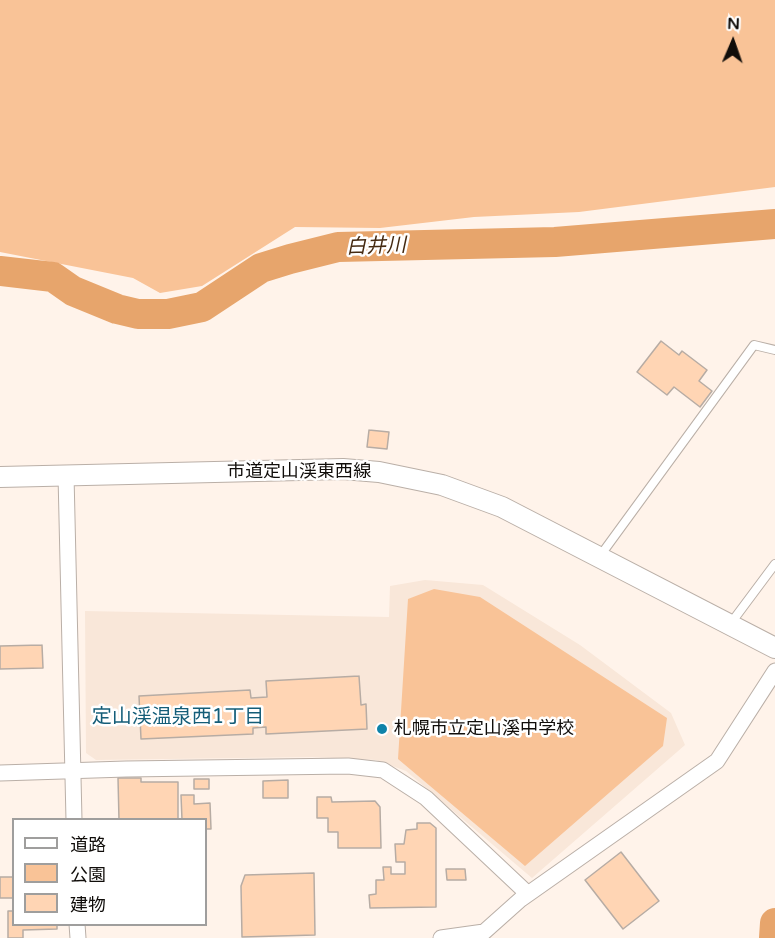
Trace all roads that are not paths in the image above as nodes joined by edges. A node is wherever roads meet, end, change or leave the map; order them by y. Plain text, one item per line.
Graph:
1 (775, 350) edge
2 (66, 475) junction
3 (0, 477) edge
4 (599, 557) junction
5 (775, 564) edge
6 (729, 625) junction
7 (775, 648) edge
8 (775, 671) edge
9 (73, 771) junction
10 (0, 773) edge
11 (74, 818) edge
12 (528, 894) junction
13 (441, 938) edge

1 - 4 lane
2 - 3 street, 市道定山渓東西線
2 - 4 street, 市道定山渓東西線
2 - 9 street
4 - 6 street, 市道定山渓東西線
5 - 6 lane
6 - 7 street, 市道定山渓東西線
8 - 12 street
9 - 10 street
9 - 11 street
9 - 12 street
12 - 13 street

